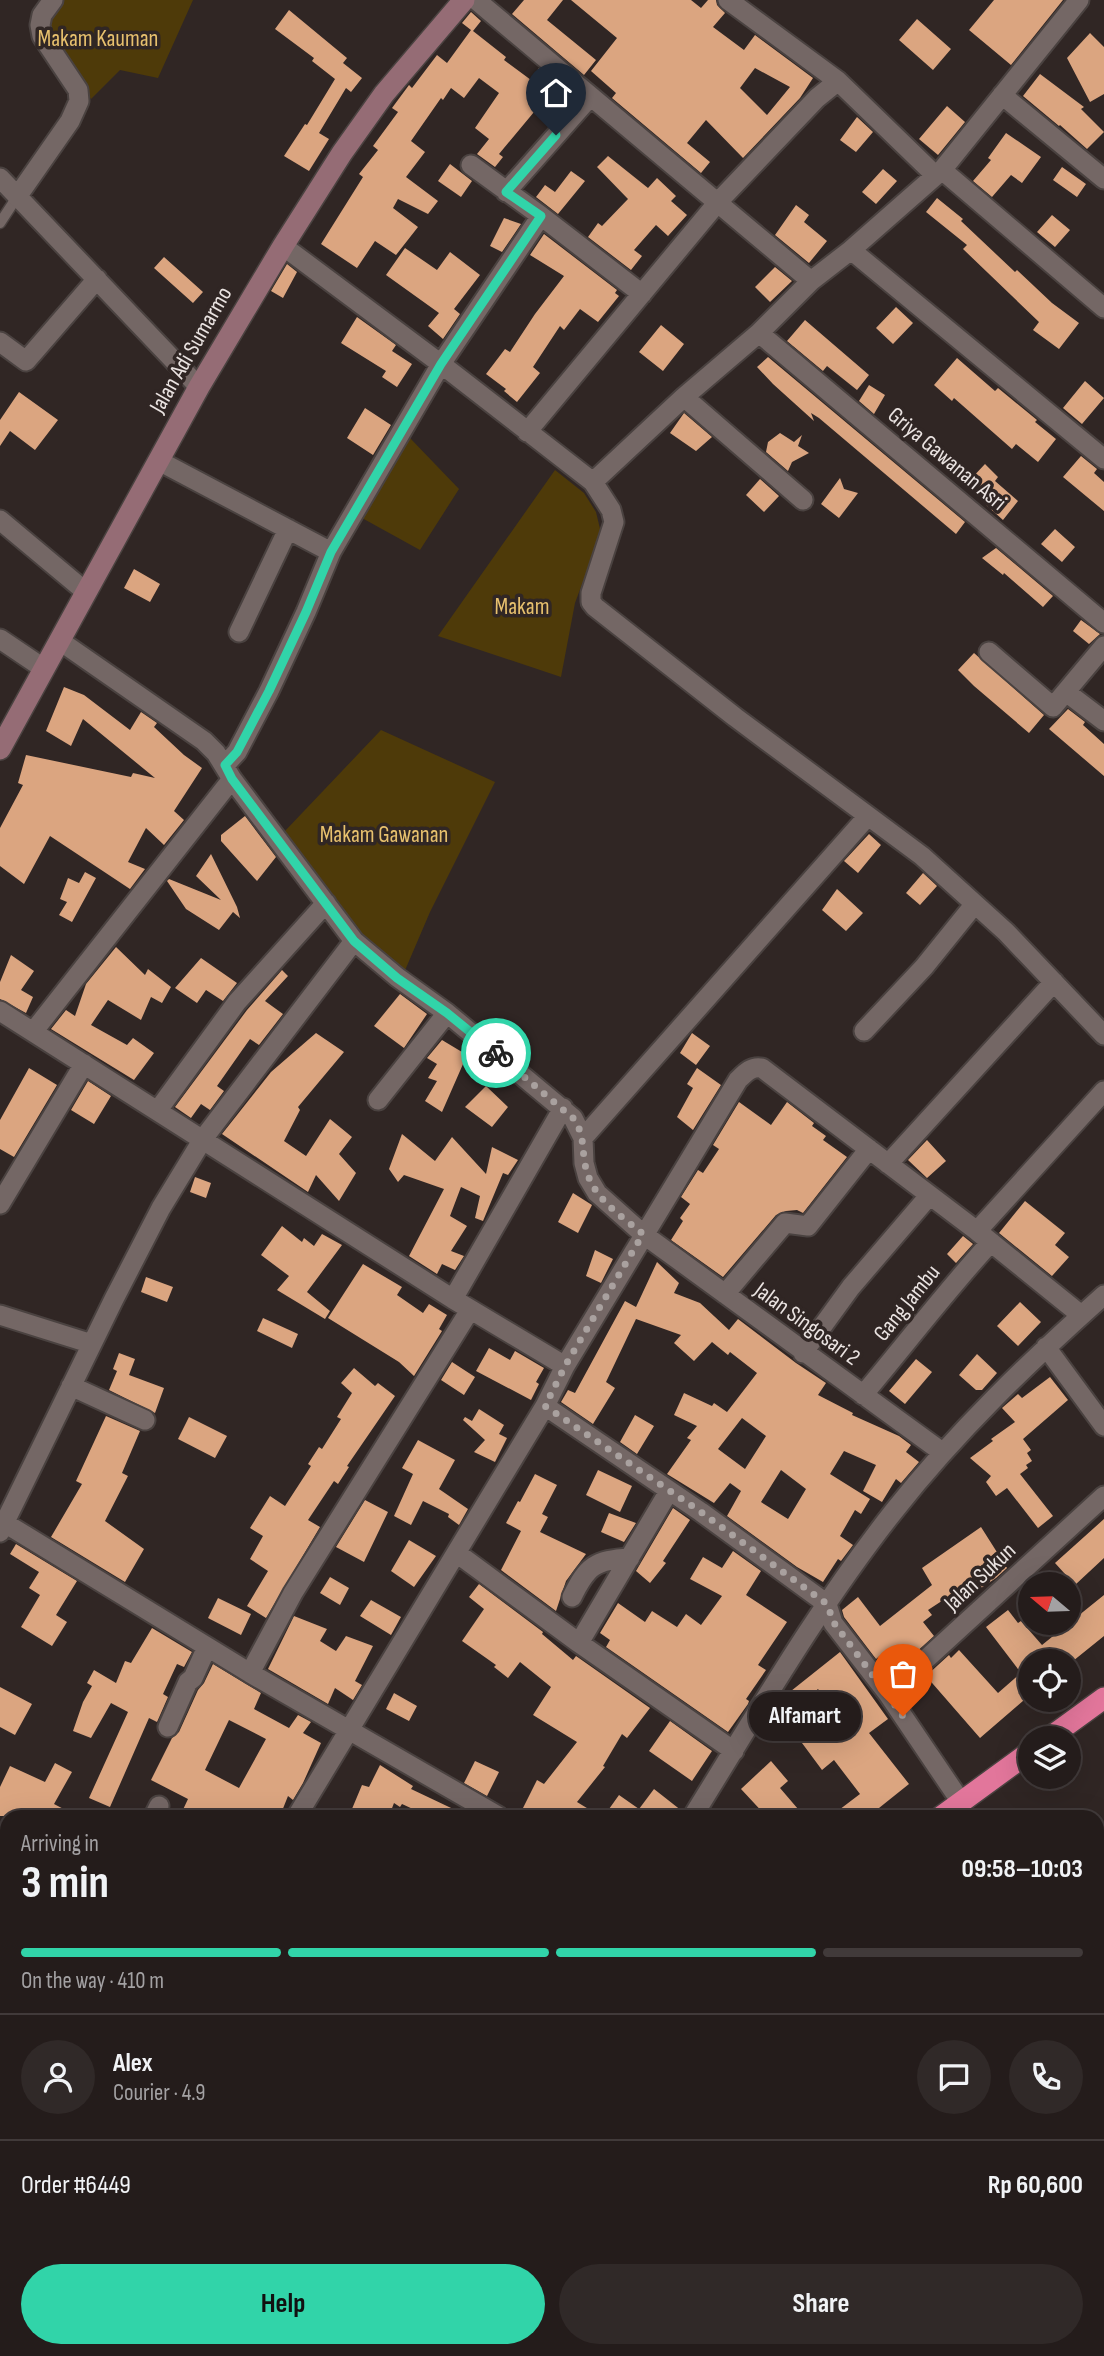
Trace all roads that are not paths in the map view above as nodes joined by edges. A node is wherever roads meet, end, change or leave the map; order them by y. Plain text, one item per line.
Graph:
1 (53, 0) edge
2 (464, 0) edge
3 (476, 0) edge
4 (728, 0) edge
5 (1079, 0) edge
6 (838, 81) junction
7 (1002, 95) junction
8 (589, 97) junction
9 (471, 165) dead end
10 (938, 173) junction
11 (0, 178) edge
12 (1104, 179) edge
13 (506, 192) junction
14 (17, 197) junction
15 (718, 202) junction
16 (541, 216) junction
17 (0, 223) edge
18 (283, 246) junction
19 (851, 250) junction
20 (97, 279) junction
21 (811, 281) junction
22 (642, 295) junction
23 (1104, 308) edge
24 (759, 333) junction
25 (0, 342) edge
26 (441, 364) junction
27 (199, 387) junction
28 (684, 397) junction
29 (527, 432) junction
30 (1104, 459) edge
31 (159, 461) junction
32 (593, 482) junction
33 (803, 500) dead end
34 (0, 520) edge
35 (288, 529) junction
36 (331, 552) junction
37 (86, 592) junction
38 (1104, 623) edge
39 (239, 632) dead end
40 (0, 639) edge
41 (60, 641) junction
42 (1104, 646) edge
43 (989, 652) dead end
44 (43, 668) junction
45 (1066, 692) junction
46 (1104, 721) edge
47 (0, 749) edge
48 (228, 772) junction
49 (867, 817) junction
50 (326, 903) junction
51 (974, 905) junction
52 (354, 941) junction
53 (1054, 982) junction
54 (0, 1011) edge
55 (447, 1013) junction
56 (864, 1031) dead end
57 (33, 1032) junction
58 (1104, 1035) edge
59 (84, 1064) junction
60 (1104, 1091) edge
61 (378, 1100) dead end
62 (563, 1108) junction
63 (158, 1110) junction
64 (583, 1138) junction
65 (203, 1139) junction
66 (869, 1149) junction
67 (888, 1164) junction
68 (929, 1196) junction
69 (0, 1202) edge
70 (643, 1234) junction
71 (984, 1236) junction
72 (725, 1294) junction
73 (1104, 1294) edge
74 (453, 1299) junction
75 (470, 1310) junction
76 (0, 1315) edge
77 (1081, 1315) junction
78 (92, 1345) junction
79 (1046, 1347) junction
80 (803, 1353) junction
81 (565, 1366) junction
82 (71, 1386) junction
83 (863, 1395) junction
84 (545, 1406) junction
85 (145, 1420) dead end
86 (1104, 1426) edge
87 (942, 1452) junction
88 (669, 1491) junction
89 (1104, 1496) edge
90 (2, 1525) edge
91 (458, 1554) junction
92 (630, 1558) junction
93 (572, 1597) dead end
94 (827, 1604) junction
95 (579, 1643) junction
96 (208, 1647) junction
97 (250, 1673) junction
98 (888, 1694) junction
99 (1104, 1698) edge
100 (1066, 1726) edge
101 (168, 1727) dead end
102 (349, 1729) junction
103 (734, 1751) junction
104 (1018, 1760) edge
105 (961, 1802) junction
106 (466, 1809) edge
107 (295, 1810) edge
108 (697, 1810) edge
109 (950, 1810) edge

1 - 14 street
2 - 18 main road, Jalan Adi Sumarmo
3 - 8 street
4 - 6 street
5 - 7 street
6 - 10 street
6 - 15 street
7 - 10 street
7 - 12 street
8 - 13 street
8 - 15 street
9 - 13 street
10 - 19 street
10 - 23 street
11 - 14 street
13 - 16 street
14 - 17 lane
14 - 20 street
15 - 21 street
15 - 22 street
16 - 22 street
16 - 26 street
18 - 26 street
18 - 27 main road, Jalan Adi Sumarmo
19 - 21 street
19 - 30 street
20 - 25 street
20 - 27 street
21 - 24 street
22 - 29 street
24 - 28 street
24 - 38 street, Griya Gawanan Asri
26 - 29 street
26 - 36 street
27 - 31 main road, Jalan Adi Sumarmo
28 - 32 street
28 - 33 street
29 - 32 street
31 - 35 street
31 - 37 main road, Jalan Adi Sumarmo
32 - 49 street
34 - 37 street
35 - 36 street
35 - 39 street
36 - 48 street
37 - 41 main road, Jalan Adi Sumarmo
40 - 44 street
41 - 44 main road, Jalan Adi Sumarmo
41 - 48 street
42 - 45 street
43 - 45 street
44 - 47 main road, Jalan Adi Sumarmo
45 - 46 street
48 - 50 street
48 - 57 street
49 - 51 street
49 - 64 street
50 - 52 street
50 - 63 street
51 - 53 street
51 - 56 street
52 - 55 street
52 - 65 street
53 - 58 street
53 - 67 street
54 - 57 street
55 - 61 street
55 - 62 street
57 - 59 street
59 - 63 street
59 - 69 street
60 - 71 street, Gang Jambu
62 - 64 street
62 - 74 street
63 - 65 street
64 - 70 street, Jalan Singosari 2
65 - 74 street
65 - 78 street
66 - 67 street
66 - 70 street
66 - 72 street
67 - 68 street
68 - 71 street
68 - 80 street
70 - 72 street, Jalan Singosari 2
70 - 81 street
71 - 77 street
71 - 83 street, Gang Jambu
72 - 80 street, Jalan Singosari 2
73 - 77 street
74 - 75 street
75 - 81 street
75 - 97 street
76 - 78 street
77 - 79 street
78 - 82 street
79 - 86 street
79 - 87 street
80 - 83 street, Jalan Singosari 2
81 - 84 street
82 - 85 street
82 - 90 street
83 - 87 street, Jalan Singosari 2
84 - 88 street
84 - 91 street
87 - 94 street
88 - 92 street
88 - 94 street
89 - 98 street, Jalan Sukun
90 - 96 street
91 - 95 street
91 - 102 street
92 - 93 street
92 - 95 street
94 - 98 street
94 - 103 street
95 - 103 street
96 - 97 street
96 - 101 street
97 - 102 street
98 - 105 street
99 - 100 highway
102 - 106 street
102 - 107 street
103 - 108 street
104 - 105 highway
105 - 109 highway

